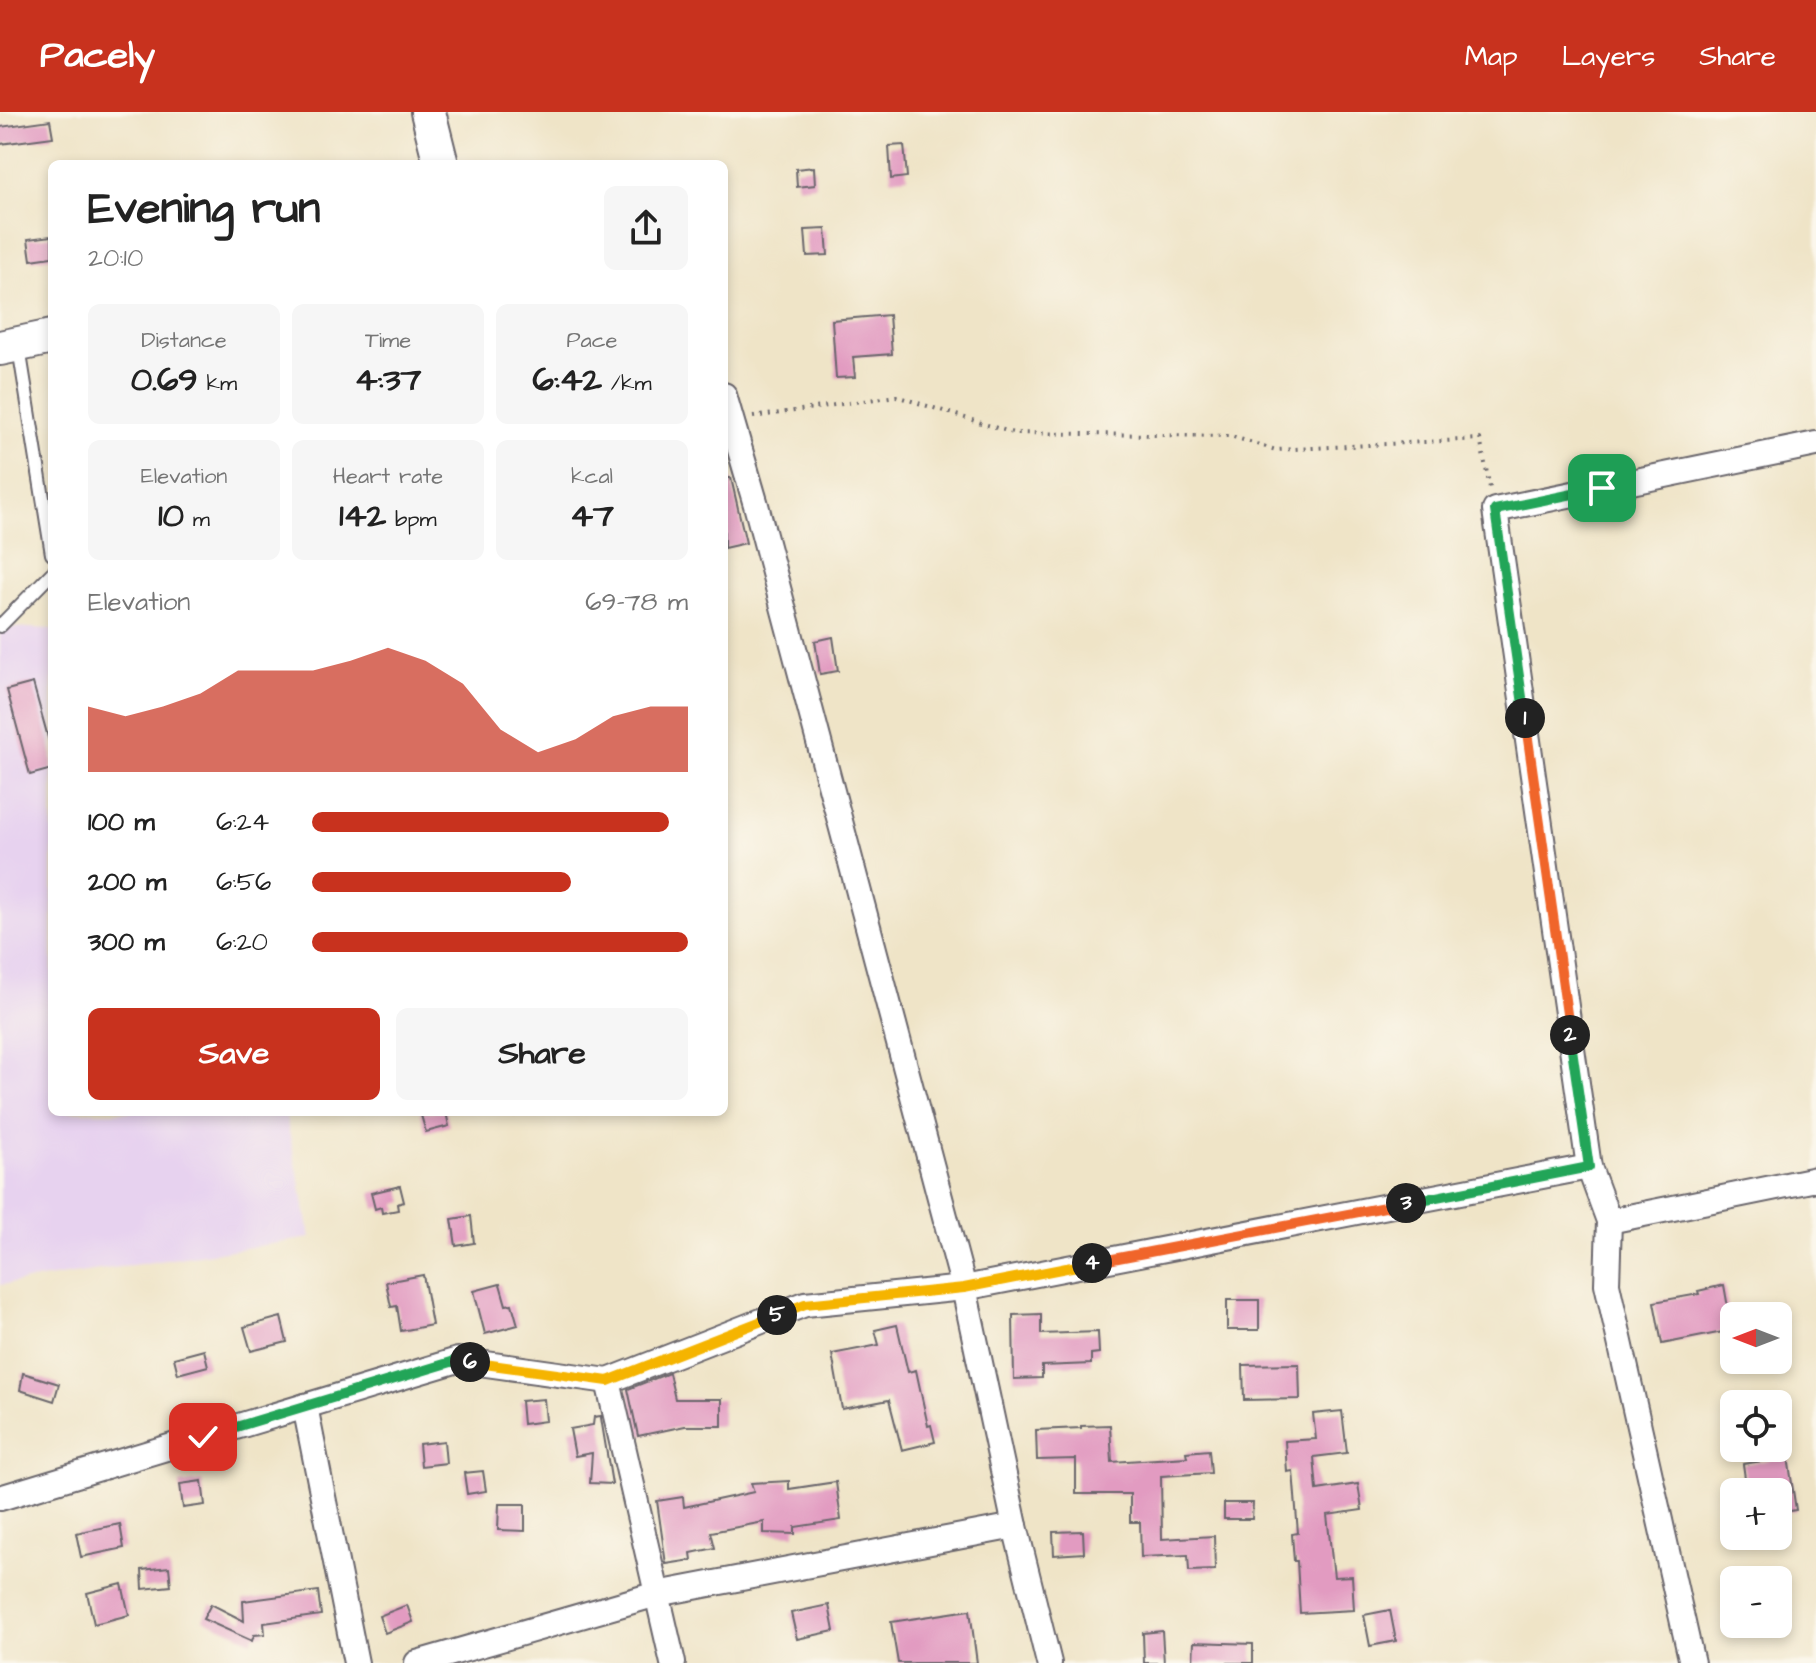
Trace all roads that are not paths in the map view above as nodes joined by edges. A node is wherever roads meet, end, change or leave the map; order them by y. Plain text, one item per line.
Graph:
1 (428, 112) edge
2 (440, 160) edge
3 (48, 338) edge
4 (9, 346) edge
5 (728, 408) edge
6 (1816, 444) edge
7 (48, 535) edge
8 (48, 577) edge
9 (0, 626) edge
10 (1589, 1167) junction
11 (1816, 1179) edge
12 (1609, 1221) junction
13 (964, 1288) junction
14 (608, 1381) junction
15 (305, 1406) junction
16 (0, 1498) edge
17 (1015, 1526) junction
18 (657, 1594) junction
19 (356, 1663) edge
20 (417, 1663) edge
21 (673, 1663) edge
22 (1049, 1663) edge
23 (1692, 1663) edge

1 - 2 main road
3 - 4 main road
4 - 7 lane
5 - 13 street
6 - 10 street
8 - 9 lane
10 - 12 street
10 - 13 street
11 - 12 street
12 - 23 street
13 - 14 street
13 - 17 street
14 - 15 street
14 - 18 street
15 - 16 street
15 - 19 street
17 - 18 street
17 - 22 street
18 - 20 street
18 - 21 street

